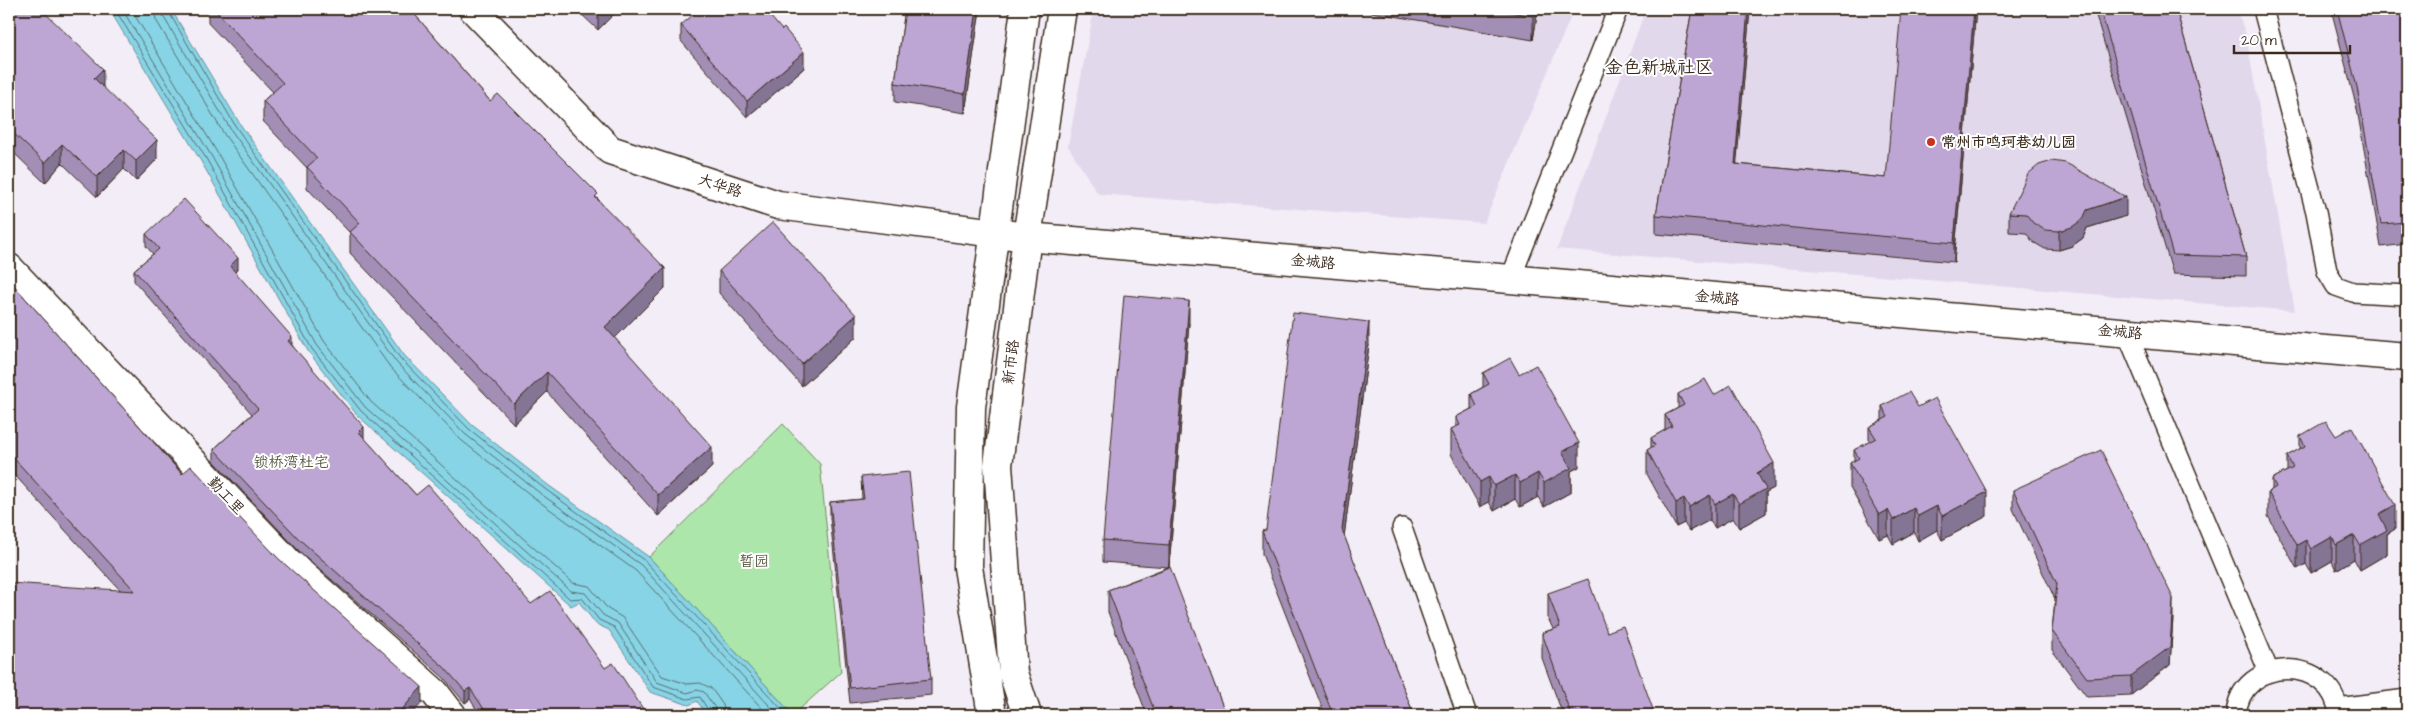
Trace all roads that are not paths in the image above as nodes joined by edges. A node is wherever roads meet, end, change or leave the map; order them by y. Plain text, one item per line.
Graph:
1 (473, 9) edge
2 (1025, 9) edge
3 (1062, 9) edge
4 (1618, 9) edge
5 (2263, 9) edge
6 (995, 233) junction
7 (1027, 237) junction
8 (9, 268) edge
9 (1510, 280) junction
10 (2407, 295) edge
11 (2128, 333) junction
12 (2407, 357) edge
13 (1402, 528) dead end
14 (2269, 672) junction
15 (2407, 699) edge
16 (2338, 712) edge
17 (452, 715) edge
18 (992, 715) edge
19 (1027, 715) edge
20 (1468, 715) edge
21 (2236, 715) edge

1 - 6 street, 大华路
2 - 6 street
3 - 7 street, 新市路
4 - 9 lane
5 - 10 lane
6 - 7 street, 大华路
6 - 18 street
7 - 9 street, 金城路
7 - 19 street, 新市路
8 - 17 street, 勤工里
9 - 11 street, 金城路
11 - 12 street, 金城路
11 - 14 lane
13 - 20 lane
14 - 16 lane
14 - 21 lane
15 - 16 lane

